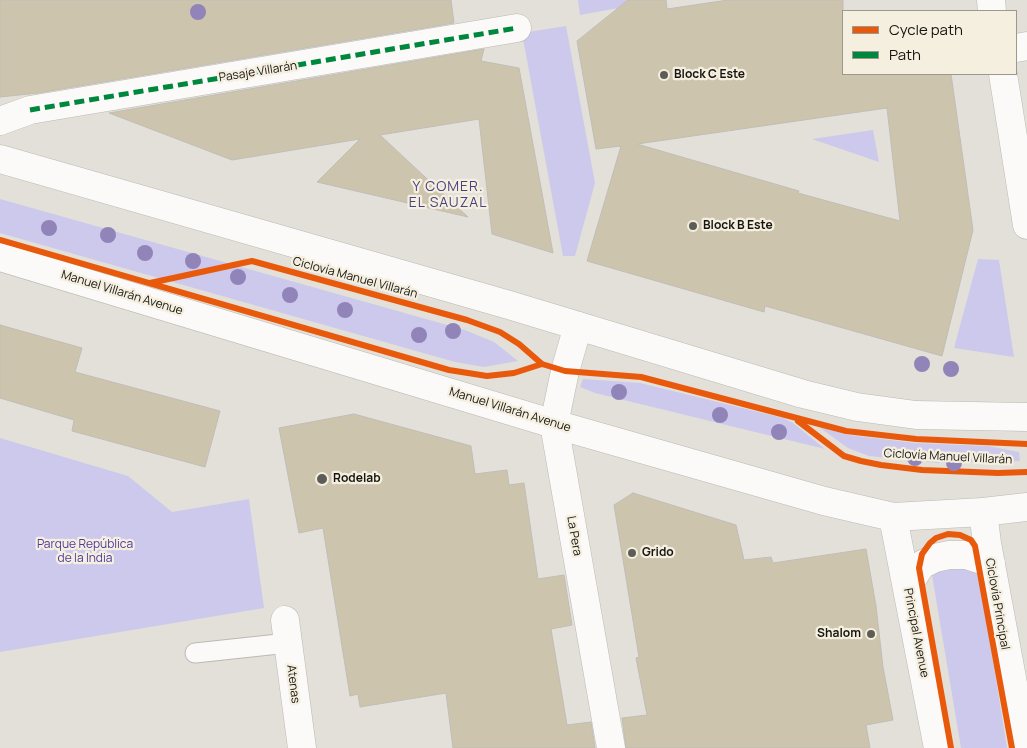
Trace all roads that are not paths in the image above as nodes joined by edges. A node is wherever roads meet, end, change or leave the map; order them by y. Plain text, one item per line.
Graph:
1 (517, 28) dead end
2 (1003, 75) edge
3 (0, 121) edge
4 (0, 159) edge
5 (1027, 226) edge
6 (0, 257) edge
7 (578, 326) junction
8 (1027, 417) edge
9 (554, 424) junction
10 (1027, 507) edge
11 (983, 512) junction
12 (893, 517) junction
13 (991, 563) junction
14 (907, 588) junction
15 (286, 632) joint
16 (195, 653) dead end
17 (302, 748) edge
18 (611, 748) edge
19 (938, 748) edge
20 (1025, 748) edge

1 - 3 main road, Pasaje Villarán
2 - 5 main road
4 - 7 main road
6 - 9 main road, Manuel Villarán Avenue
7 - 8 main road
7 - 9 main road, La Pera
9 - 12 main road, Manuel Villarán Avenue
9 - 18 main road, La Pera
10 - 11 main road, Manuel Villarán Avenue
11 - 12 main road, Manuel Villarán Avenue
11 - 13 main road
12 - 14 main road, Principal Avenue
13 - 14 main road
13 - 20 main road
14 - 19 main road, Principal Avenue
15 - 16 lane
15 - 17 main road, Atenas

